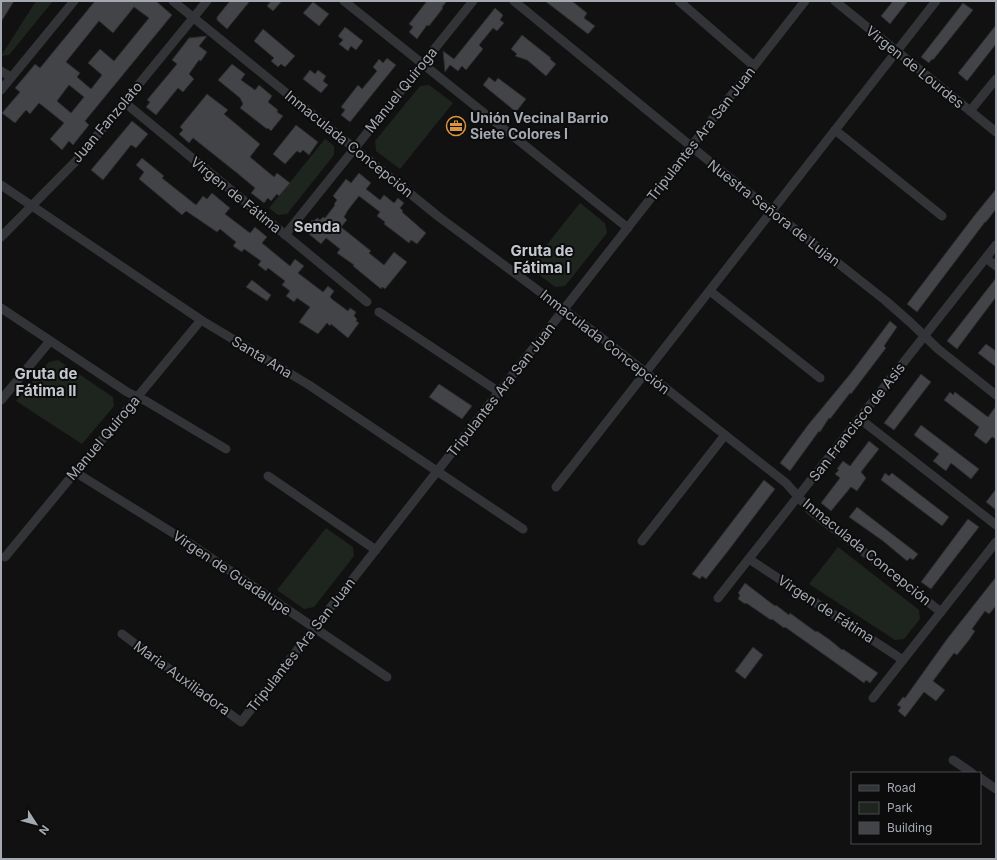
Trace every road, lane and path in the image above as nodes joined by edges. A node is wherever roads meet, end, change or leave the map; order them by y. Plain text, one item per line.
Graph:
1 (74, 1) edge
2 (173, 1) edge
3 (207, 1) edge
4 (344, 1) edge
5 (473, 1) edge
6 (514, 1) edge
7 (679, 1) edge
8 (805, 1) edge
9 (835, 1) edge
10 (936, 1) edge
11 (193, 18) junction
12 (896, 52) junction
13 (422, 64) junction
14 (754, 66) junction
15 (1, 71) edge
16 (11, 77) junction
17 (996, 79) edge
18 (1, 90) edge
19 (124, 102) junction
20 (970, 111) junction
21 (835, 130) junction
22 (996, 132) edge
23 (691, 146) junction
24 (354, 148) junction
25 (1, 185) edge
26 (32, 206) junction
27 (772, 211) junction
28 (942, 216) dead end
29 (628, 228) junction
30 (285, 235) junction
31 (1, 237) edge
32 (996, 245) edge
33 (986, 258) junction
34 (996, 266) edge
35 (710, 291) junction
36 (367, 302) dead end
37 (1, 308) edge
38 (564, 309) junction
39 (379, 312) dead end
40 (201, 320) junction
41 (925, 336) junction
42 (50, 341) junction
43 (646, 372) junction
44 (820, 378) dead end
45 (499, 392) junction
46 (996, 395) edge
47 (137, 397) junction
48 (1, 400) edge
49 (860, 419) junction
50 (725, 435) junction
51 (226, 449) dead end
52 (437, 471) junction
53 (75, 472) junction
54 (268, 476) dead end
55 (556, 487) dead end
56 (798, 496) junction
57 (996, 525) edge
58 (523, 529) dead end
59 (642, 540) dead end
60 (996, 542) edge
61 (376, 550) junction
62 (4, 557) dead end
63 (750, 559) junction
64 (718, 598) dead end
65 (941, 612) junction
66 (314, 628) junction
67 (122, 634) dead end
68 (903, 660) junction
69 (387, 678) dead end
70 (873, 698) dead end
71 (241, 722) joint
72 (953, 760) dead end
73 (971, 772) edge
74 (981, 779) edge
75 (996, 789) edge

1 - 16 street
2 - 11 street, Inmaculada Concepción
3 - 11 street, Juan Fanzolato
4 - 13 street
5 - 13 street, Manuel Quiroga
6 - 23 street, Nuestra Señora de Lujan
7 - 14 street
8 - 14 street, Tripulantes Ara San Juan
9 - 12 street, Virgen de Lourdes
10 - 12 street
11 - 19 street, Juan Fanzolato
11 - 24 street, Inmaculada Concepción
12 - 20 street, Virgen de Lourdes
12 - 21 street
13 - 24 street, Manuel Quiroga
13 - 29 street
14 - 23 street, Tripulantes Ara San Juan
15 - 16 street
16 - 18 street
17 - 20 street
19 - 26 street, Juan Fanzolato
19 - 30 street, Virgen de Fátima
20 - 22 street, Virgen de Lourdes
21 - 27 street
21 - 28 street
23 - 27 street, Nuestra Señora de Lujan
23 - 29 street, Tripulantes Ara San Juan
24 - 30 street, Manuel Quiroga
24 - 38 street, Inmaculada Concepción
25 - 26 street, Santa Ana
26 - 31 street, Juan Fanzolato
26 - 40 street, Santa Ana
27 - 35 street
27 - 41 street, Nuestra Señora de Lujan
29 - 38 street, Tripulantes Ara San Juan
30 - 36 street, Virgen de Fátima
32 - 33 street, San Francisco de Asis
33 - 34 street
33 - 41 street, San Francisco de Asis
35 - 43 street
35 - 44 street
37 - 42 street
38 - 43 street, Inmaculada Concepción
38 - 45 street, Tripulantes Ara San Juan
39 - 45 street
40 - 47 street, Manuel Quiroga
40 - 52 street, Santa Ana
41 - 46 street, Nuestra Señora de Lujan
41 - 49 street, San Francisco de Asis
42 - 47 street
42 - 48 street
43 - 50 street, Inmaculada Concepción
43 - 55 street
45 - 52 street, Tripulantes Ara San Juan
47 - 51 street
47 - 53 street, Manuel Quiroga
49 - 56 street, San Francisco de Asis
49 - 57 street
50 - 56 street, Inmaculada Concepción
50 - 59 street
52 - 58 street, Santa Ana
52 - 61 street, Tripulantes Ara San Juan
53 - 62 street, Manuel Quiroga
53 - 66 street, Virgen de Guadalupe
54 - 61 street
56 - 63 street, San Francisco de Asis
56 - 65 street, Inmaculada Concepción
60 - 65 street
61 - 66 street, Tripulantes Ara San Juan
63 - 64 street, San Francisco de Asis
63 - 68 street, Virgen de Fátima
65 - 68 street
66 - 69 street, Virgen de Guadalupe
66 - 71 street, Tripulantes Ara San Juan
67 - 71 street, Maria Auxiliadora
68 - 70 street
72 - 73 street
74 - 75 street

